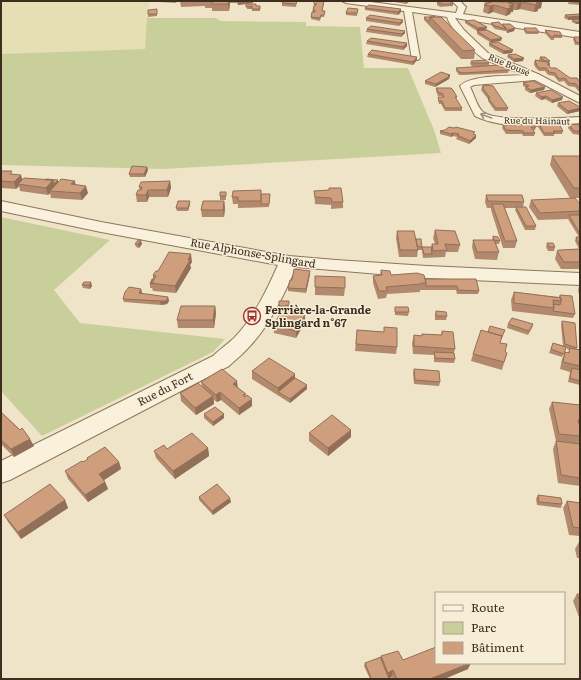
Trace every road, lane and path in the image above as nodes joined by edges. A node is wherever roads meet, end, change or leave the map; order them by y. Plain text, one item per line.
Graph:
1 (346, 1) edge
2 (456, 1) edge
3 (408, 9) junction
4 (454, 15) junction
5 (580, 35) edge
6 (415, 58) edge
7 (537, 77) junction
8 (580, 100) edge
9 (580, 120) edge
10 (1, 206) edge
11 (289, 261) junction
12 (580, 279) edge
13 (1, 473) edge

1 - 3 street
2 - 4 street
3 - 4 street
3 - 6 street
4 - 5 street
4 - 7 street, Rue Bousé
7 - 8 street, Rue Bousé
9 -> 7 street, Rue du Hainaut
10 - 11 street, Rue Alphonse-Splingard
11 - 12 street, Rue Alphonse-Splingard
11 - 13 street, Rue du Fort

